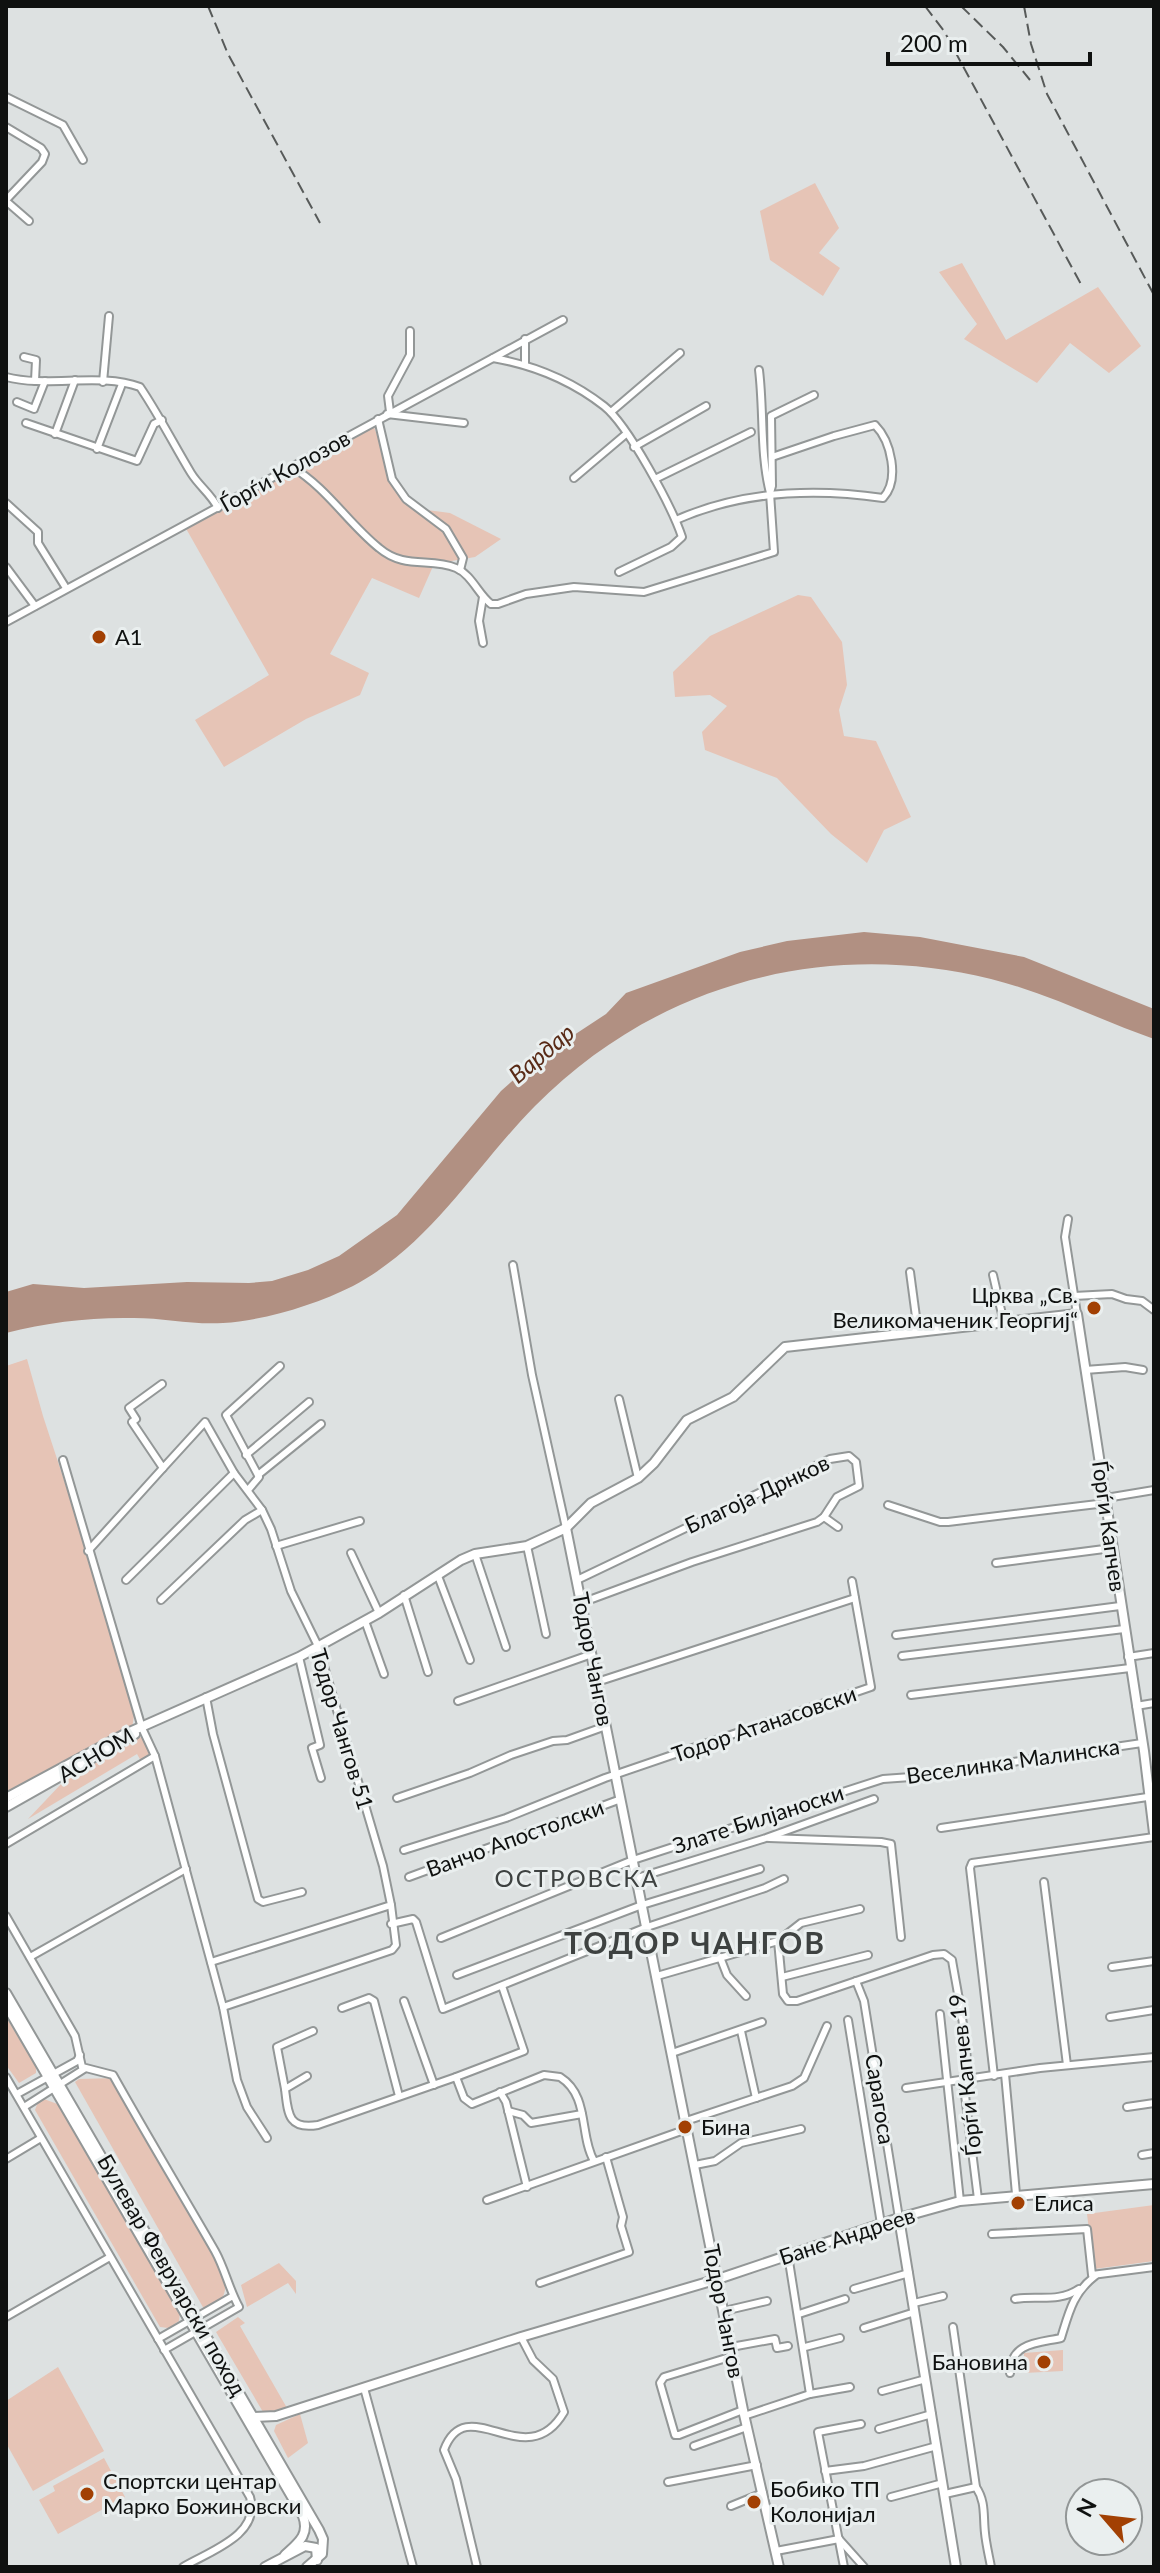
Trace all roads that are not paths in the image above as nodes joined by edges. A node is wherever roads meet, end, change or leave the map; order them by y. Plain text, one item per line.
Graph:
1 (6, 97) edge
2 (6, 127) edge
3 (83, 160) dead end
4 (6, 200) edge
5 (29, 221) dead end
6 (109, 316) dead end
7 (563, 320) dead end
8 (410, 331) dead end
9 (525, 339) junction
10 (680, 353) dead end
11 (24, 357) dead end
12 (493, 358) junction
13 (525, 364) junction
14 (759, 370) dead end
15 (6, 377) edge
16 (75, 380) junction
17 (35, 381) junction
18 (45, 381) junction
19 (103, 382) junction
20 (122, 384) junction
21 (814, 395) dead end
22 (17, 402) dead end
23 (706, 406) dead end
24 (611, 412) junction
25 (388, 413) junction
26 (378, 419) junction
27 (162, 420) junction
28 (26, 423) dead end
29 (464, 423) dead end
30 (751, 432) dead end
31 (55, 434) junction
32 (626, 434) junction
33 (634, 447) junction
34 (97, 449) junction
35 (772, 457) junction
36 (292, 467) junction
37 (574, 478) dead end
38 (655, 479) junction
39 (770, 493) junction
40 (6, 503) edge
41 (218, 508) junction
42 (676, 520) junction
43 (6, 567) edge
44 (460, 570) junction
45 (619, 572) dead end
46 (66, 588) junction
47 (483, 597) junction
48 (35, 606) junction
49 (6, 622) edge
50 (483, 643) dead end
51 (1068, 1219) dead end
52 (513, 1265) dead end
53 (910, 1272) dead end
54 (993, 1275) dead end
55 (1074, 1296) junction
56 (1154, 1310) edge
57 (1077, 1314) junction
58 (1004, 1323) junction
59 (918, 1332) junction
60 (280, 1366) dead end
61 (1085, 1370) junction
62 (1143, 1370) dead end
63 (162, 1384) dead end
64 (619, 1399) dead end
65 (309, 1402) dead end
66 (321, 1424) dead end
67 (246, 1455) junction
68 (63, 1460) dead end
69 (163, 1468) junction
70 (234, 1473) junction
71 (258, 1475) junction
72 (638, 1478) junction
73 (248, 1490) junction
74 (1154, 1490) edge
75 (1106, 1501) junction
76 (888, 1505) dead end
77 (262, 1510) junction
78 (824, 1517) junction
79 (360, 1521) dead end
80 (838, 1527) dead end
81 (566, 1528) junction
82 (276, 1546) junction
83 (527, 1546) junction
84 (1112, 1548) junction
85 (88, 1551) junction
86 (351, 1553) dead end
87 (475, 1554) junction
88 (996, 1563) dead end
89 (438, 1576) junction
90 (126, 1580) dead end
91 (577, 1580) junction
92 (852, 1581) dead end
93 (404, 1595) junction
94 (855, 1598) junction
95 (161, 1600) dead end
96 (581, 1603) junction
97 (1120, 1606) junction
98 (379, 1613) junction
99 (365, 1621) junction
100 (1124, 1629) junction
101 (546, 1634) dead end
102 (896, 1635) dead end
103 (318, 1646) junction
104 (506, 1647) dead end
105 (1154, 1653) edge
106 (592, 1654) junction
107 (902, 1656) dead end
108 (299, 1657) junction
109 (1128, 1657) junction
110 (470, 1660) dead end
111 (1130, 1668) junction
112 (428, 1672) dead end
113 (384, 1674) dead end
114 (597, 1682) junction
115 (911, 1695) dead end
116 (206, 1697) junction
117 (458, 1701) dead end
118 (1154, 1703) edge
119 (1136, 1706) junction
120 (606, 1726) junction
121 (142, 1728) junction
122 (1147, 1748) edge
123 (155, 1756) junction
124 (616, 1775) junction
125 (321, 1778) dead end
126 (883, 1779) joint
127 (1151, 1797) edge
128 (6, 1798) edge
129 (397, 1798) dead end
130 (621, 1799) junction
131 (874, 1799) dead end
132 (6, 1807) edge
133 (941, 1828) dead end
134 (1154, 1835) edge
135 (766, 1838) junction
136 (6, 1844) edge
137 (404, 1850) dead end
138 (633, 1860) junction
139 (186, 1869) junction
140 (760, 1869) dead end
141 (409, 1877) dead end
142 (637, 1878) junction
143 (784, 1879) dead end
144 (1044, 1882) dead end
145 (302, 1892) dead end
146 (391, 1905) junction
147 (642, 1905) junction
148 (860, 1909) dead end
149 (6, 1916) edge
150 (391, 1924) junction
151 (647, 1927) junction
152 (901, 1937) dead end
153 (441, 1938) dead end
154 (778, 1941) junction
155 (868, 1955) dead end
156 (30, 1957) junction
157 (720, 1957) junction
158 (1154, 1961) edge
159 (211, 1962) junction
160 (1112, 1967) dead end
161 (457, 1975) dead end
162 (657, 1976) junction
163 (782, 1977) junction
164 (856, 1981) junction
165 (502, 1986) junction
166 (6, 1993) edge
167 (746, 1996) dead end
168 (404, 2001) dead end
169 (6, 2005) edge
170 (223, 2007) junction
171 (342, 2008) dead end
172 (1154, 2010) edge
173 (940, 2014) dead end
174 (1110, 2017) dead end
175 (848, 2020) dead end
176 (762, 2022) dead end
177 (827, 2026) dead end
178 (313, 2031) dead end
179 (741, 2031) junction
180 (81, 2053) junction
181 (672, 2053) junction
182 (1154, 2057) edge
183 (1067, 2065) junction
184 (84, 2069) junction
185 (1005, 2074) junction
186 (51, 2076) junction
187 (307, 2076) dead end
188 (994, 2076) junction
189 (6, 2077) edge
190 (456, 2077) junction
191 (968, 2080) junction
192 (948, 2083) junction
193 (434, 2085) junction
194 (58, 2087) junction
195 (906, 2088) dead end
196 (285, 2089) junction
197 (500, 2092) junction
198 (17, 2094) junction
199 (399, 2096) junction
200 (756, 2098) junction
201 (1154, 2103) edge
202 (24, 2107) junction
203 (1127, 2107) dead end
204 (508, 2111) junction
205 (582, 2114) junction
206 (687, 2125) junction
207 (801, 2129) dead end
208 (41, 2138) junction
209 (267, 2138) dead end
210 (1154, 2153) edge
211 (1142, 2155) dead end
212 (606, 2157) junction
213 (6, 2159) edge
214 (594, 2161) junction
215 (695, 2165) junction
216 (1154, 2184) edge
217 (527, 2187) junction
218 (1016, 2194) junction
219 (978, 2199) junction
220 (487, 2200) dead end
221 (960, 2201) junction
222 (899, 2218) junction
223 (881, 2224) junction
224 (992, 2234) dead end
225 (788, 2255) junction
226 (110, 2257) junction
227 (1154, 2267) edge
228 (909, 2273) junction
229 (1095, 2276) junction
230 (718, 2279) junction
231 (540, 2283) dead end
232 (1082, 2287) junction
233 (854, 2289) dead end
234 (233, 2296) junction
235 (943, 2296) dead end
236 (845, 2299) dead end
237 (1015, 2299) dead end
238 (767, 2301) dead end
239 (914, 2308) junction
240 (724, 2311) junction
241 (799, 2314) junction
242 (6, 2317) edge
243 (194, 2320) junction
244 (953, 2327) dead end
245 (864, 2328) dead end
246 (200, 2330) junction
247 (521, 2337) junction
248 (840, 2338) dead end
249 (158, 2339) junction
250 (788, 2346) dead end
251 (805, 2347) junction
252 (164, 2350) junction
253 (732, 2351) junction
254 (1010, 2373) dead end
255 (926, 2379) junction
256 (850, 2387) dead end
257 (364, 2388) junction
258 (882, 2391) dead end
259 (810, 2394) junction
260 (743, 2413) junction
261 (932, 2414) junction
262 (276, 2416) junction
263 (254, 2417) junction
264 (861, 2424) dead end
265 (747, 2427) junction
266 (879, 2429) dead end
267 (265, 2435) junction
268 (694, 2446) dead end
269 (937, 2446) junction
270 (757, 2465) junction
271 (825, 2471) junction
272 (668, 2482) dead end
273 (943, 2483) junction
274 (976, 2487) junction
275 (763, 2493) junction
276 (945, 2494) junction
277 (891, 2497) dead end
278 (731, 2506) dead end
279 (839, 2539) junction
280 (776, 2551) junction
281 (285, 2555) junction
282 (319, 2564) edge
283 (183, 2567) edge
284 (265, 2567) edge
285 (307, 2567) edge
286 (413, 2567) edge
287 (477, 2567) edge
288 (779, 2567) edge
289 (844, 2567) edge
290 (864, 2567) edge
291 (956, 2567) edge
292 (991, 2567) edge

1 - 3 street
2 - 4 street
4 - 5 street
6 - 19 street
7 - 9 street, Ѓорѓи Колозов
8 - 25 street
9 - 12 street, Ѓорѓи Колозов
9 - 13 street
10 - 24 street
11 - 17 street
12 - 13 street
12 - 25 street, Ѓорѓи Колозов
13 - 24 street
14 - 39 street
15 - 17 street
16 - 18 street
16 - 19 street
16 - 31 street
17 - 18 street
18 - 22 street
19 - 20 street
20 - 27 street
20 - 34 street
21 - 35 street
23 - 33 street
24 - 32 street
25 - 26 street, Ѓорѓи Колозов
25 - 29 street
26 - 36 street, Ѓорѓи Колозов
26 - 44 street
27 - 34 street
27 - 41 street
28 - 31 street
30 - 38 street
31 - 34 street
32 - 33 street
32 - 37 street
33 - 38 street
35 - 39 street
35 - 39 street
36 - 41 street, Ѓорѓи Колозов
36 - 44 street
38 - 42 street
39 - 42 street
39 - 47 street
40 - 46 street
41 - 46 street, Ѓорѓи Колозов
42 - 45 street
43 - 48 street
44 - 47 street
46 - 48 street, Ѓорѓи Колозов
47 - 50 street
48 - 49 street, Ѓорѓи Колозов
51 - 55 street, Ѓорѓи Капчев
52 - 81 street, Тодор Чангов
53 - 59 street
54 - 58 street
55 - 56 street
55 - 57 street, Ѓорѓи Капчев
57 - 58 street
57 - 61 street, Ѓорѓи Капчев
58 - 59 street
59 - 72 street
60 - 67 street
61 - 62 street
61 - 75 street, Ѓорѓи Капчев
63 - 69 street
64 - 72 street
65 - 67 street
66 - 71 street
67 - 71 street
68 - 85 street
69 - 70 street, Тодор Чангов 51
69 - 85 street, Тодор Чангов 51
70 - 73 street, Тодор Чангов 51
70 - 90 street
71 - 73 street
72 - 81 street
73 - 77 street, Тодор Чангов 51
74 - 75 street
75 - 76 street
75 - 84 street, Ѓорѓи Капчев
77 - 82 street, Тодор Чангов 51
77 - 95 street
78 - 80 street
78 - 91 street, Благоја Дрнков
78 - 96 street, Благоја Дрнков
79 - 82 street
81 - 83 street
81 - 91 street, Тодор Чангов
82 - 103 street, Тодор Чангов 51
83 - 87 street
83 - 101 street
84 - 88 street
84 - 97 street, Ѓорѓи Капчев
85 - 121 street
86 - 98 street
87 - 89 street
87 - 104 street
89 - 93 street
89 - 110 street
91 - 96 street, Тодор Чангов
92 - 94 street, Тодор Атанасовски
93 - 98 street
93 - 112 street
94 - 114 street
94 - 124 street, Тодор Атанасовски
96 - 106 street, Тодор Чангов
97 - 100 street, Ѓорѓи Капчев
97 - 102 street
98 - 99 street
99 - 103 street
99 - 113 street
100 - 107 street
100 - 109 street, Ѓорѓи Капчев
103 - 108 street
103 - 146 street, Тодор Чангов 51
105 - 109 street
106 - 114 street, Тодор Чангов
106 - 117 street
108 - 116 street
108 - 125 street
109 - 111 street, Ѓорѓи Капчев
111 - 115 street
111 - 119 street, Ѓорѓи Капчев
114 - 120 street, Тодор Чангов
116 - 121 street
116 - 145 street
118 - 119 street
119 - 122 street, Ѓорѓи Капчев
120 - 124 street, Тодор Чангов
120 - 129 street
121 - 123 street
121 - 128 street, АСНОМ
121 - 132 street, АСНОМ
122 - 126 street, Веселинка Малинска
122 - 127 street, Ѓорѓи Капчев
123 - 136 street
123 - 139 street
124 - 130 street, Тодор Чангов
124 - 137 street
126 - 138 street, Злате Билјаноски
127 - 133 street
127 - 134 street, Ѓорѓи Капчев
130 - 138 street, Тодор Чангов
130 - 141 street, Ванчо Апостолски
131 - 135 street
134 - 188 street
135 - 142 street
135 - 152 street, Злате Билјаноски
138 - 142 street, Тодор Чангов
138 - 153 street, Злате Билјаноски
139 - 156 street
139 - 159 street
140 - 147 street
142 - 147 street, Тодор Чангов
143 - 151 street
144 - 183 street
146 - 150 street, Тодор Чангов 51
146 - 159 street
147 - 151 street, Тодор Чангов
147 - 161 street
148 - 154 street
149 - 156 street
150 - 165 street
150 - 170 street, Тодор Чангов 51
151 - 162 street, Тодор Чангов
151 - 165 street
154 - 157 street
154 - 163 street
155 - 163 street
156 - 180 street
157 - 162 street
157 - 167 street
158 - 160 street
159 - 170 street
162 - 181 street, Тодор Чангов
163 - 164 street
164 - 191 street, Ѓорѓи Капчев 19
164 - 222 street, Сарагоса
165 - 190 street
166 - 186 street, Булевар Февруарски поход
168 - 193 street
169 - 186 street, Булевар Февруарски поход
170 - 209 street
171 - 199 street
172 - 174 street
173 - 192 street
175 - 223 street
176 - 179 street
177 - 200 street
178 - 196 street
179 - 181 street
179 - 200 street
180 - 184 street
180 - 186 street
181 - 206 street, Тодор Чангов
182 - 183 street
183 - 185 street
184 - 194 street
184 - 234 street
185 - 188 street
185 - 218 street
186 - 194 street, Булевар Февруарски поход
186 - 198 street
187 - 196 street
188 - 191 street
189 - 198 street
190 - 193 street
190 - 197 street
191 - 192 street
191 - 219 street, Ѓорѓи Капчев 19
192 - 195 street
192 - 221 street
193 - 199 street
194 - 202 street
194 - 243 street, Булевар Февруарски поход
196 - 199 street
197 - 204 street
197 - 205 street
198 - 202 street
200 - 206 street
201 - 203 street
202 - 208 street
204 - 205 street
204 - 217 street
205 - 214 street
206 - 212 street
206 - 215 street, Тодор Чангов
207 - 215 street
208 - 213 street
208 - 226 street
210 - 211 street
212 - 214 street
212 - 231 street
214 - 217 street
215 - 230 street, Тодор Чангов
216 - 218 street, Бане Андреев
217 - 220 street
218 - 219 street, Бане Андреев
219 - 221 street, Бане Андреев
221 - 222 street, Бане Андреев
222 - 223 street, Бане Андреев
222 - 228 street
223 - 225 street, Бане Андреев
224 - 229 street
225 - 230 street, Бане Андреев
225 - 241 street
226 - 242 street
226 - 249 street
227 - 229 street
228 - 233 street
228 - 239 street
229 - 232 street
230 - 240 street, Тодор Чангов
230 - 247 street, Бане Андреев
232 - 237 street
232 - 254 street
234 - 243 street
234 - 246 street
235 - 239 street
236 - 241 street
238 - 240 street
239 - 245 street
239 - 255 street
240 - 253 street, Тодор Чангов
241 - 251 street
243 - 246 street, Булевар Февруарски поход
243 - 249 street
244 - 274 street
246 - 252 street
246 - 263 street, Булевар Февруарски поход
246 - 281 street, Булевар Февруарски поход
247 - 257 street, Бане Андреев
247 - 287 street
248 - 251 street
249 - 252 street
250 - 253 street
251 - 259 street
252 - 283 street
253 - 260 street, Тодор Чангов
253 - 260 street
255 - 258 street
255 - 261 street
256 - 259 street
257 - 262 street, Бане Андреев
257 - 286 street
259 - 260 street
260 - 265 street, Тодор Чангов
261 - 266 street
261 - 269 street
262 - 263 street, Бане Андреев
262 - 267 street
263 - 267 street, Булевар Февруарски поход
264 - 271 street
265 - 268 street
265 - 270 street, Тодор Чангов
267 - 282 street, Булевар Февруарски поход
269 - 271 street
269 - 273 street
270 - 272 street
270 - 275 street, Тодор Чангов
271 - 279 street
273 - 276 street
273 - 277 street
274 - 276 street
274 - 292 street
275 - 278 street
275 - 280 street, Тодор Чангов
276 - 291 street
279 - 280 street
279 - 289 street
279 - 290 street
280 - 288 street, Тодор Чангов
281 - 282 street
281 - 284 street
282 - 285 street

